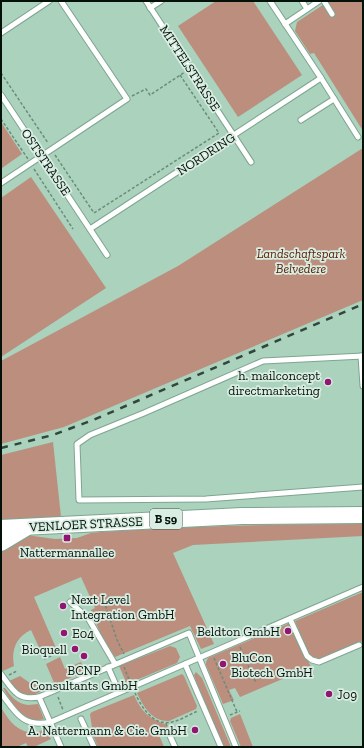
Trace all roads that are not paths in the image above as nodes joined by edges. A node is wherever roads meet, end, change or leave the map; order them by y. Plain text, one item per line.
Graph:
1 (61, 1) edge
2 (146, 1) edge
3 (161, 1) edge
4 (270, 1) edge
5 (302, 1) edge
6 (319, 1) edge
7 (324, 1) edge
8 (47, 2) edge
9 (150, 8) junction
10 (307, 9) junction
11 (332, 14) dead end
12 (285, 24) junction
13 (1, 33) edge
14 (321, 78) junction
15 (1, 94) edge
16 (334, 99) junction
17 (301, 120) dead end
18 (234, 136) junction
19 (358, 137) dead end
20 (42, 156) junction
21 (251, 162) dead end
22 (1, 183) edge
23 (90, 229) junction
24 (107, 255) dead end
25 (362, 356) edge
26 (363, 386) edge
27 (363, 487) edge
28 (363, 504) edge
29 (363, 515) edge
30 (242, 516) junction
31 (29, 527) junction
32 (1, 528) edge
33 (1, 543) edge
34 (363, 587) edge
35 (70, 602) dead end
36 (290, 619) junction
37 (359, 645) dead end
38 (199, 658) junction
39 (115, 664) junction
40 (185, 664) junction
41 (108, 667) junction
42 (1, 674) edge
43 (119, 692) junction
44 (1, 693) edge
45 (39, 697) junction
46 (81, 719) dead end
47 (50, 722) junction
48 (170, 736) dead end
49 (61, 747) edge
50 (94, 747) edge
51 (175, 747) edge
52 (221, 747) edge
53 (236, 747) edge

1 - 20 lane
2 - 9 lane, MITTELSTRASSE
3 - 9 lane
4 - 12 lane
5 - 10 lane
6 - 10 lane
7 - 11 lane
8 - 13 lane
9 - 18 lane, MITTELSTRASSE
10 - 12 lane
12 - 14 lane
14 - 16 lane
14 - 18 lane, NORDRING
15 - 20 lane, OSTSTRASSE
16 - 17 lane
16 - 19 lane
18 - 21 lane, MITTELSTRASSE
18 - 23 lane, NORDRING
20 - 22 lane
20 - 23 lane, OSTSTRASSE
23 - 24 lane, OSTSTRASSE
25 - 26 lane
25 - 27 lane
28 - 30 main road, VENLOER STRASSE / B 59
29 - 30 main road, VENLOER STRASSE / B 59
30 - 31 main road, VENLOER STRASSE / B 59
31 - 32 main road, VENLOER STRASSE / B 59
31 - 33 main road
34 - 36 lane
35 - 39 lane
36 - 37 lane
36 - 38 lane
38 - 39 lane
38 - 40 lane
38 - 53 lane
39 - 41 lane
40 - 43 lane
40 - 52 lane
41 - 43 lane
41 - 45 lane
42 - 45 lane
43 - 47 lane
44 - 47 lane
45 - 47 lane
46 - 50 lane
47 - 49 lane
48 - 51 lane

